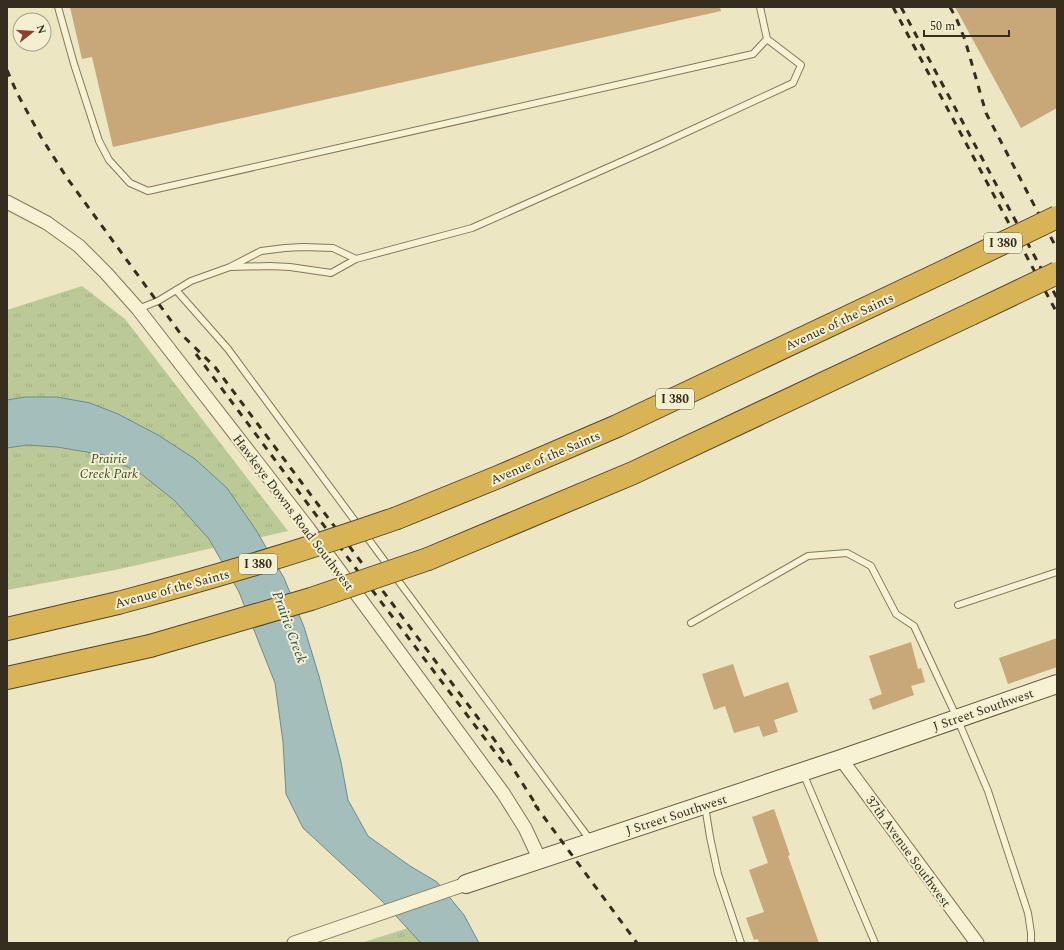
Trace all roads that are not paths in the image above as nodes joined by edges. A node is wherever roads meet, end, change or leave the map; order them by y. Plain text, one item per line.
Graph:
1 (58, 7) edge
2 (760, 7) edge
3 (767, 40) junction
4 (7, 202) edge
5 (1057, 217) edge
6 (356, 259) junction
7 (230, 267) junction
8 (1057, 273) edge
9 (176, 290) junction
10 (138, 309) junction
11 (1057, 572) edge
12 (958, 605) dead end
13 (691, 623) dead end
14 (7, 629) edge
15 (7, 678) edge
16 (1057, 684) edge
17 (957, 718) junction
18 (841, 759) junction
19 (802, 772) junction
20 (704, 804) junction
21 (592, 842) junction
22 (540, 860) junction
23 (466, 884) joint
24 (294, 943) edge
25 (741, 943) edge
26 (875, 943) edge
27 (977, 943) edge
28 (1031, 943) edge

1 - 3 lane
2 - 3 lane
3 - 6 lane
4 - 10 street, Hawkeye Downs Road Southwest
5 - 14 highway, Avenue of the Saints / I 380, bridge
6 - 7 lane
6 - 7 lane
7 - 9 lane
8 - 15 highway, bridge
9 - 10 lane
9 - 21 lane
10 - 22 street, Hawkeye Downs Road Southwest
11 - 12 lane
13 - 17 lane
16 - 17 street, J Street Southwest
17 - 18 street, J Street Southwest
17 - 28 lane
18 - 19 street, J Street Southwest
18 - 27 street, 37th Avenue Southwest
19 - 20 street, J Street Southwest
19 - 26 lane
20 - 21 street, J Street Southwest
20 - 25 lane
21 - 22 street, J Street Southwest
22 - 23 street, J Street Southwest
23 - 24 street, J Street Southwest

